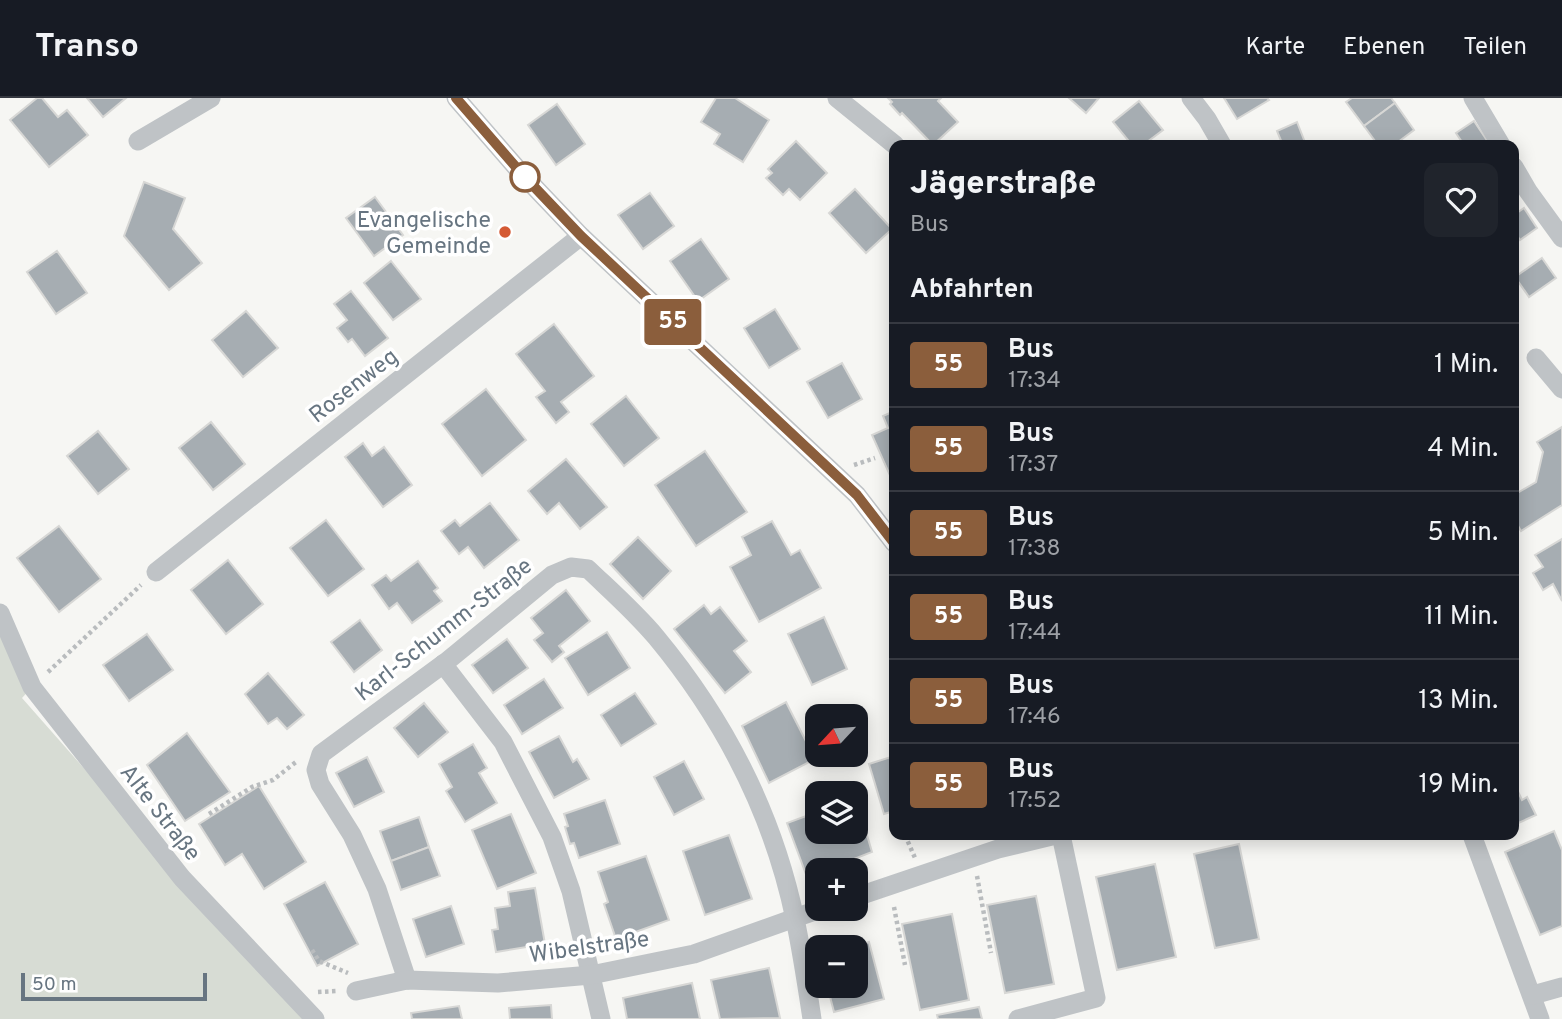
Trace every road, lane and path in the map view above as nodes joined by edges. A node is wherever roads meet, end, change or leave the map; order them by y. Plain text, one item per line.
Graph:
1 (211, 98) edge
2 (456, 98) edge
3 (837, 98) edge
4 (1191, 98) edge
5 (1473, 98) edge
6 (889, 140) edge
7 (1219, 140) edge
8 (1498, 140) edge
9 (138, 141) dead end
10 (1519, 175) edge
11 (581, 236) junction
12 (1562, 238) edge
13 (1536, 358) dead end
14 (1562, 389) edge
15 (889, 537) edge
16 (156, 572) joint
17 (0, 613) edge
18 (443, 664) junction
19 (32, 687) junction
20 (296, 761) dead end
21 (209, 814) dead end
22 (1014, 840) edge
23 (1059, 840) edge
24 (1474, 840) edge
25 (996, 842) edge
26 (973, 858) junction
27 (890, 886) junction
28 (868, 893) edge
29 (805, 914) edge
30 (795, 918) junction
31 (312, 950) dead end
32 (991, 953) dead end
33 (905, 965) dead end
34 (591, 975) junction
35 (407, 980) junction
36 (1562, 987) edge
37 (360, 990) junction
38 (292, 995) junction
39 (1532, 995) junction
40 (1018, 1018) edge
41 (314, 1019) edge
42 (601, 1019) edge
43 (813, 1019) edge
44 (1540, 1019) edge

1 - 9 street
2 - 11 street
3 - 6 street
4 - 7 street
5 - 8 street
10 - 12 street
11 - 15 street
11 - 16 street, Rosenweg
13 - 14 street
16 - 19 path
17 - 19 street, Alte Straße
18 - 30 street, Karl-Schumm-Straße
18 - 34 street
18 - 35 street, Karl-Schumm-Straße
19 - 38 street, Alte Straße
20 - 21 path
22 - 25 street
23 - 40 street
24 - 39 street
25 - 26 street
26 - 27 street
26 - 32 path
27 - 28 street
27 - 33 path
29 - 30 street, Wibelstraße
30 - 34 street, Wibelstraße
30 - 43 street, Karl-Schumm-Straße
31 - 37 path
34 - 35 street, Wibelstraße
34 - 42 street
35 - 37 street, Wibelstraße
36 - 39 street
37 - 38 path
38 - 41 street, Alte Straße
39 - 44 street

